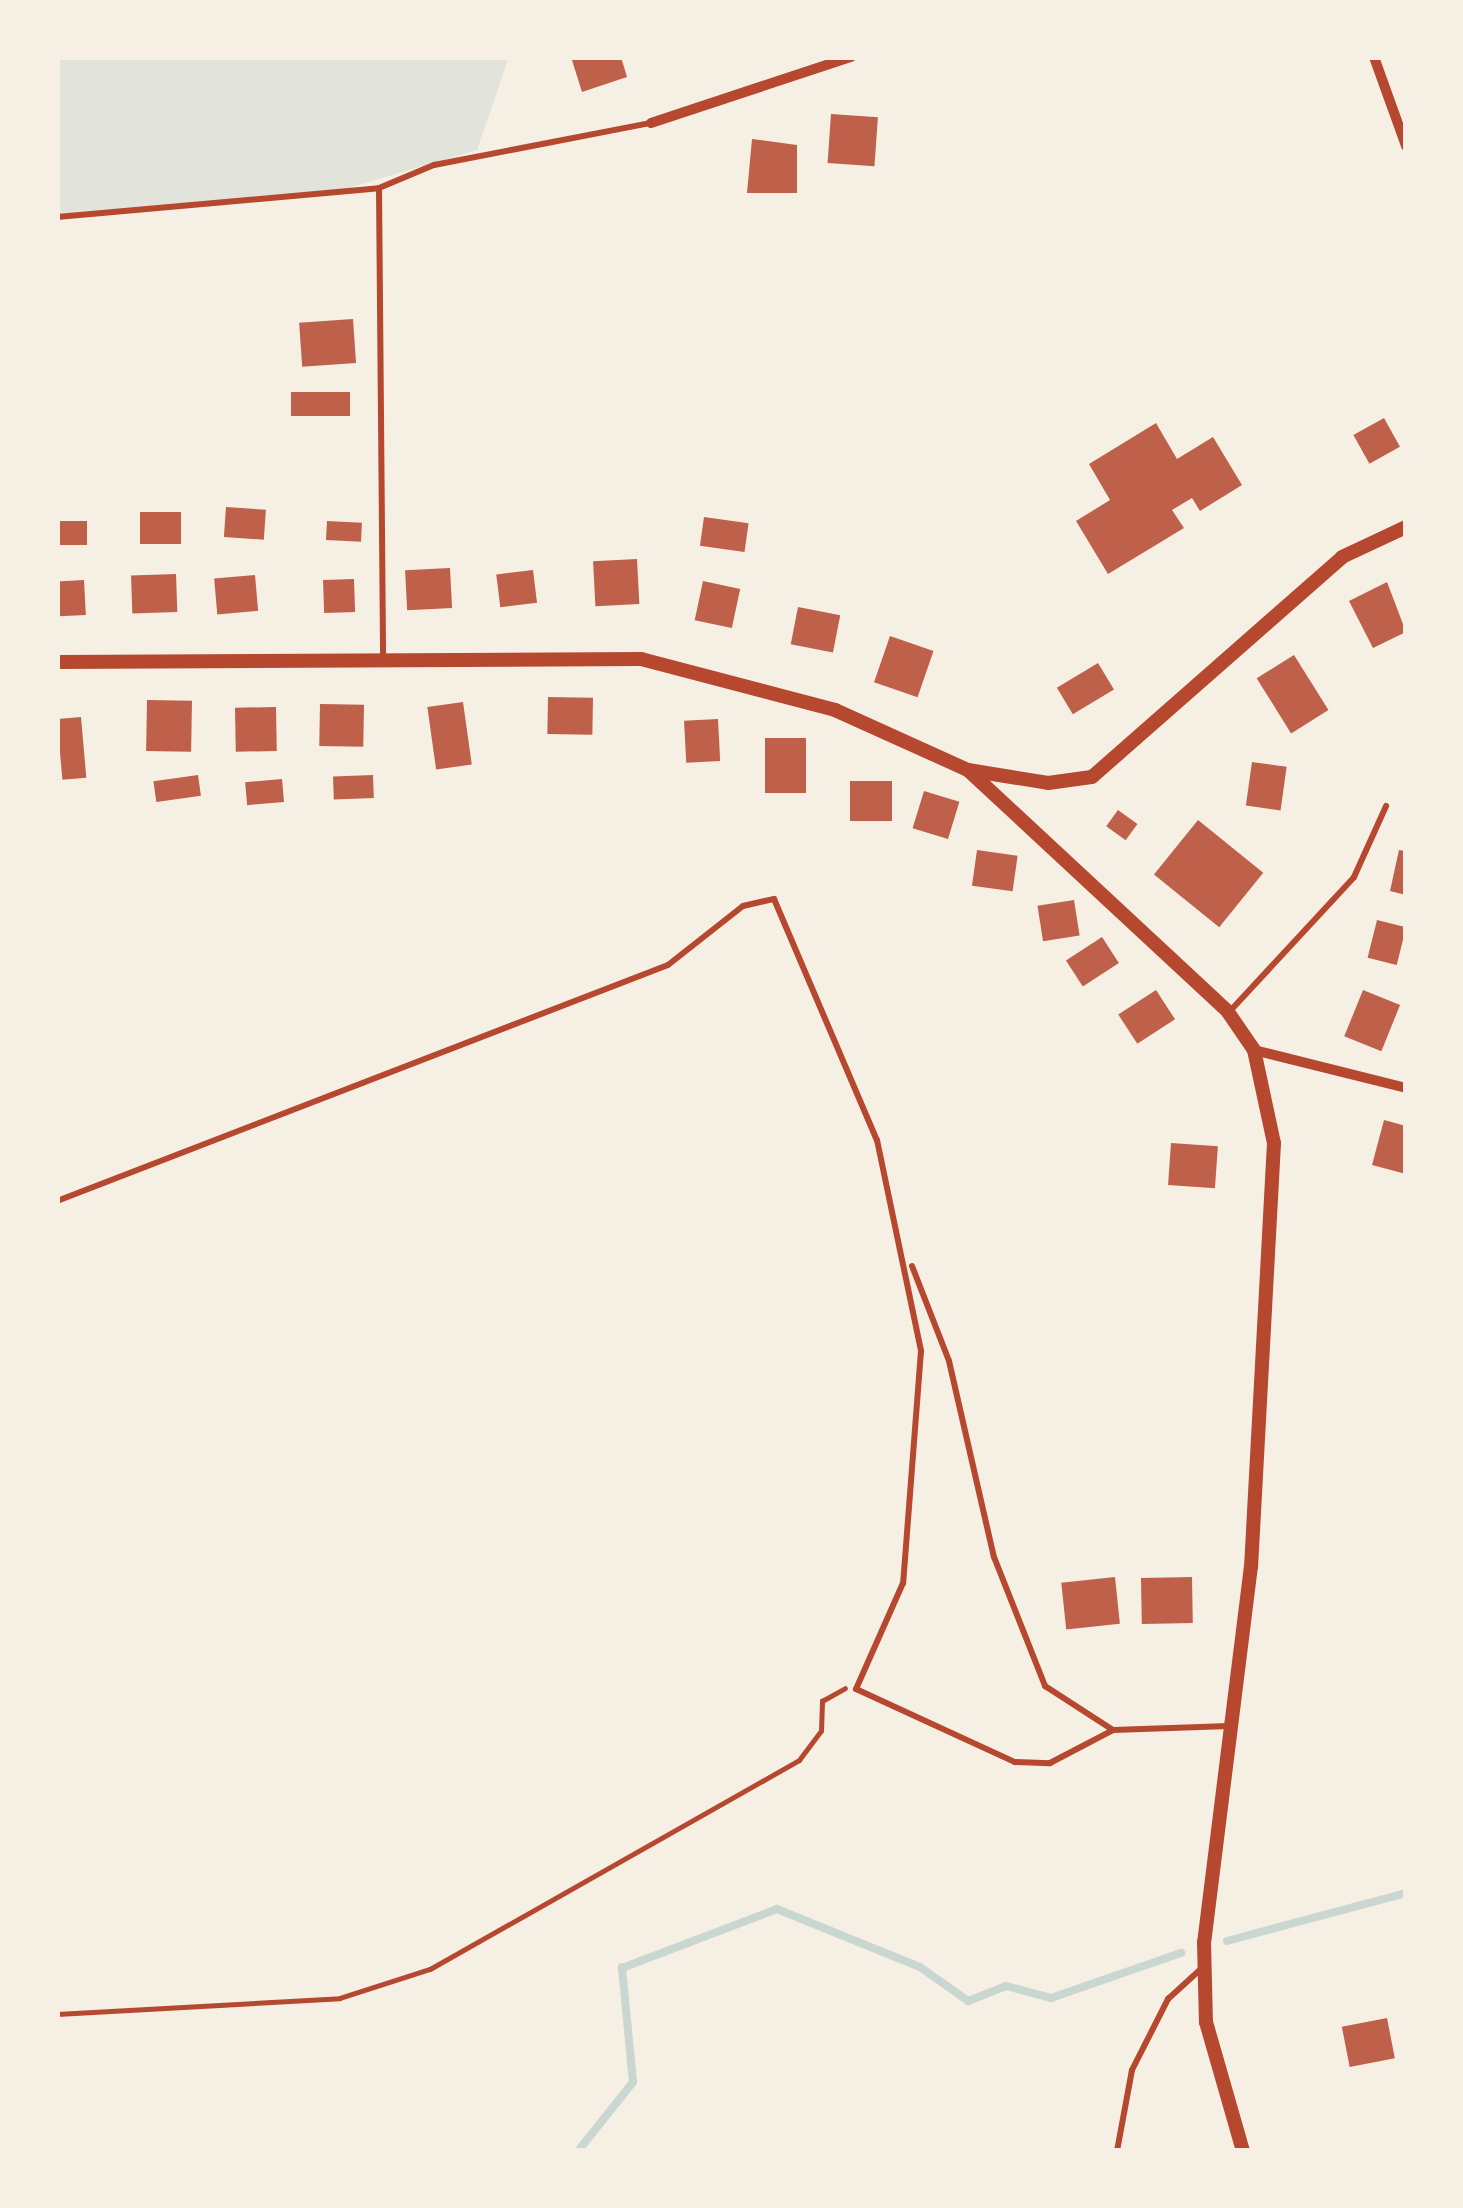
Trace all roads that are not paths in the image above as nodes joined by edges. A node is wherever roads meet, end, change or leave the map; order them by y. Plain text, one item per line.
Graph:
1 (851, 57) edge
2 (1374, 57) edge
3 (651, 123) joint
4 (1406, 146) edge
5 (379, 188) junction
6 (57, 217) edge
7 (1406, 527) edge
8 (383, 661) junction
9 (57, 662) edge
10 (968, 770) junction
11 (1386, 806) dead end
12 (1228, 1012) junction
13 (1254, 1050) junction
14 (1406, 1088) edge
15 (57, 1201) edge
16 (907, 1251) junction
17 (1232, 1726) junction
18 (1113, 1730) junction
19 (1204, 1965) junction
20 (1117, 2151) edge
21 (1243, 2151) edge

1 - 3 street
2 - 4 street
3 - 5 lane
5 - 6 lane
5 - 8 lane
7 - 10 street
8 - 9 street
8 - 10 street
10 - 12 street
11 - 12 lane
12 - 13 street
13 - 14 street
13 - 17 street
15 - 16 lane
16 - 18 lane
16 - 18 lane
17 - 18 lane
17 - 19 street
19 - 20 lane
19 - 21 street

